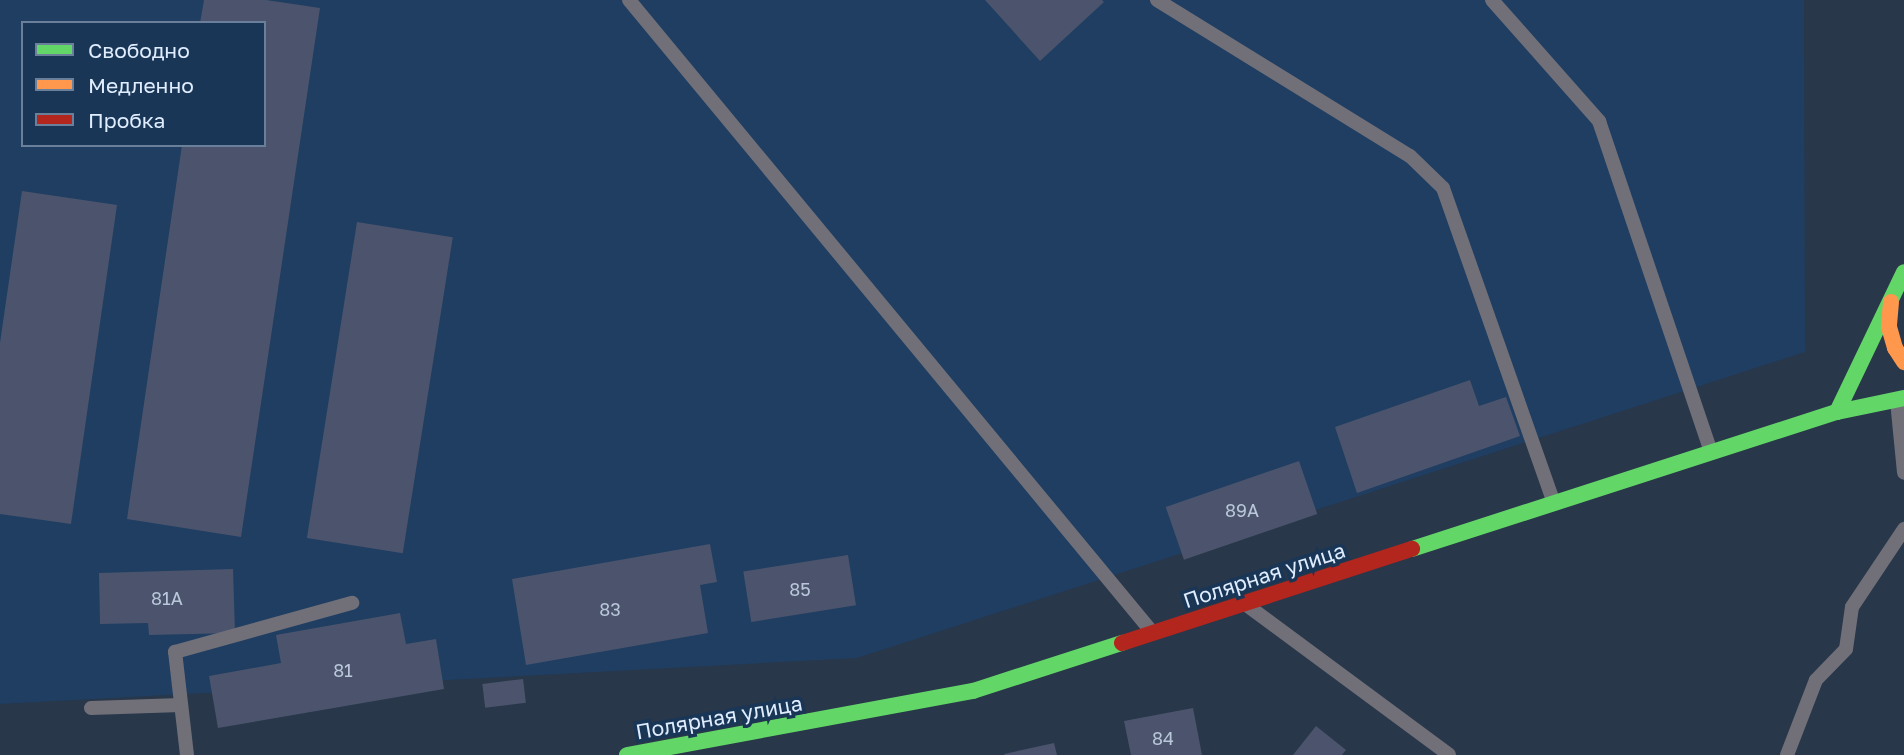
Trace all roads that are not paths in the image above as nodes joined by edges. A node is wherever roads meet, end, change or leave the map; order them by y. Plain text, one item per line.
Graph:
1 (629, 0) edge
2 (1157, 0) edge
3 (1492, 0) edge
4 (1902, 278) edge
5 (1904, 362) edge
6 (1900, 399) edge
7 (1837, 412) junction
8 (1712, 452) junction
9 (1904, 473) edge
10 (1555, 503) junction
11 (1904, 529) edge
12 (352, 603) dead end
13 (1244, 603) junction
14 (1153, 633) junction
15 (181, 705) junction
16 (91, 708) dead end
17 (187, 755) edge
18 (627, 755) edge
19 (1450, 755) edge
20 (1787, 755) edge

1 - 14 lane
2 - 10 lane
3 - 8 lane
4 - 5 main road
4 - 7 main road
6 - 7 main road, Полярная улица
6 - 9 lane
7 - 8 main road, Полярная улица
8 - 10 main road, Полярная улица
10 - 13 main road, Полярная улица
11 - 20 lane
12 - 15 lane
13 - 14 main road, Полярная улица
13 - 19 lane
14 - 18 main road, Полярная улица
15 - 16 lane
15 - 17 lane

